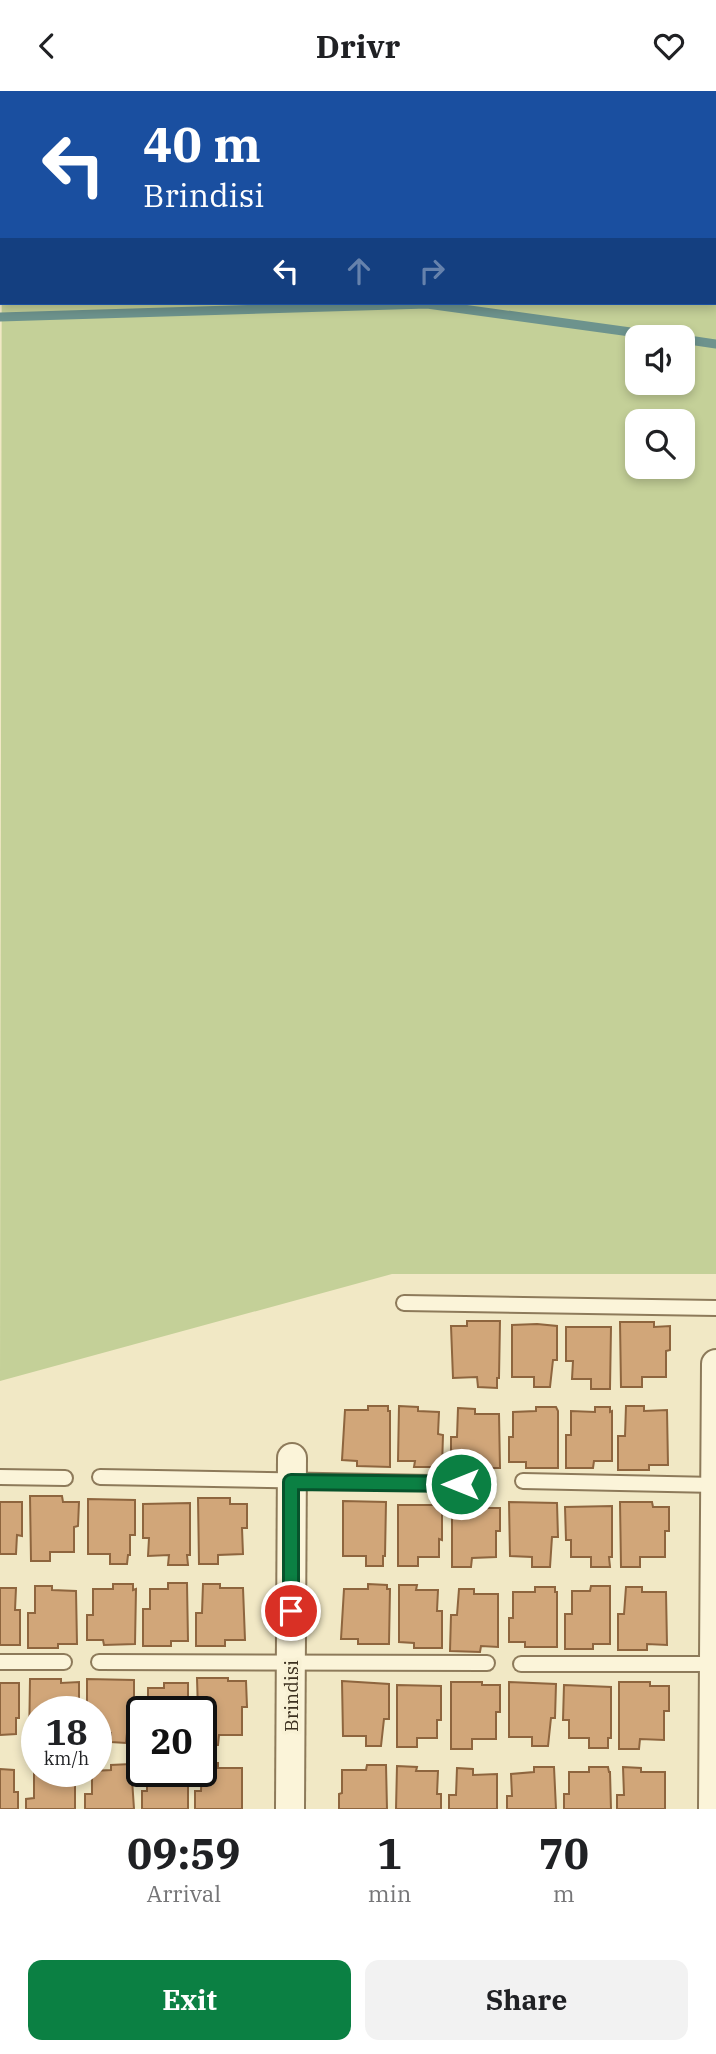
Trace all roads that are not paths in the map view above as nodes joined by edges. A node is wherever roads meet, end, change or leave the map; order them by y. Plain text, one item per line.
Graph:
1 (404, 1303) dead end
2 (716, 1308) edge
3 (716, 1364) edge
4 (291, 1470) junction
5 (0, 1477) edge
6 (100, 1477) dead end
7 (65, 1478) dead end
8 (523, 1481) dead end
9 (488, 1484) dead end
10 (715, 1485) edge
11 (0, 1662) edge
12 (64, 1662) dead end
13 (99, 1663) dead end
14 (291, 1663) junction
15 (486, 1663) dead end
16 (522, 1664) dead end
17 (715, 1664) edge
18 (290, 1809) edge
19 (713, 1809) edge

1 - 2 lane
3 - 10 street
4 - 6 lane
4 - 9 lane
4 - 14 street, Brindisi
5 - 7 lane
8 - 10 lane
10 - 17 street
11 - 12 lane
13 - 14 lane
14 - 15 lane
14 - 18 street, Brindisi
16 - 17 lane
17 - 19 street

